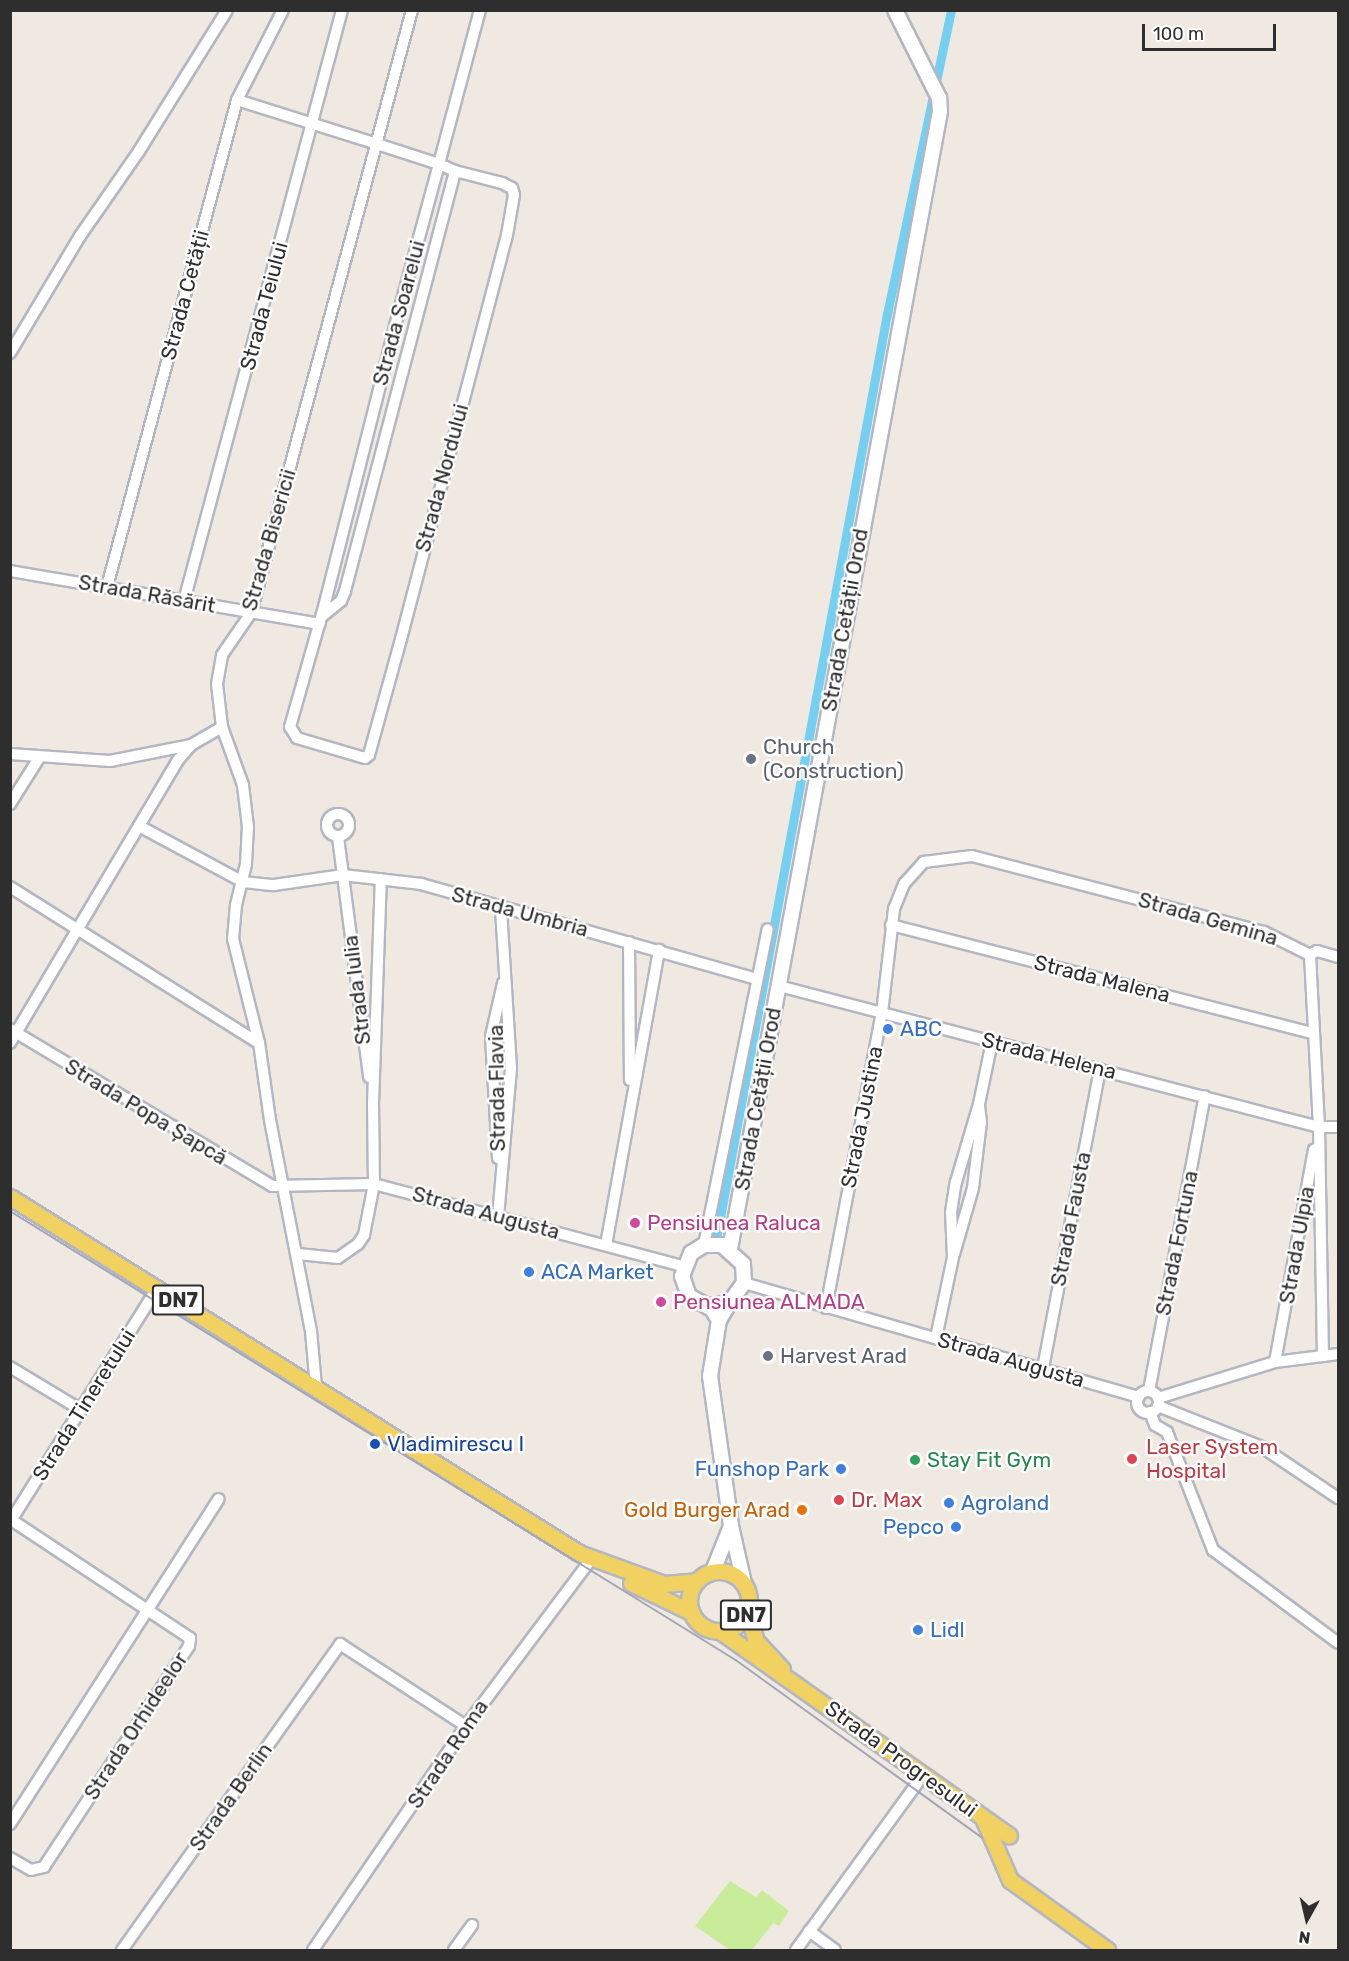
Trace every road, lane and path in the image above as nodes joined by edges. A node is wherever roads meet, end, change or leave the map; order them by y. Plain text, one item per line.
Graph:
1 (226, 10) edge
2 (283, 10) edge
3 (342, 10) edge
4 (412, 10) edge
5 (480, 10) edge
6 (895, 10) edge
7 (237, 100) junction
8 (312, 125) junction
9 (377, 144) junction
10 (439, 164) junction
11 (455, 171) junction
12 (395, 326) junction
13 (413, 330) junction
14 (10, 353) edge
15 (10, 571) edge
16 (107, 587) junction
17 (184, 601) junction
18 (251, 613) junction
19 (320, 621) junction
20 (222, 727) junction
21 (290, 727) joint
22 (191, 745) junction
23 (10, 754) edge
24 (39, 758) junction
25 (10, 804) edge
26 (139, 826) junction
27 (338, 837) dead end
28 (343, 875) junction
29 (381, 879) junction
30 (243, 882) junction
31 (10, 887) edge
32 (501, 907) junction
33 (891, 926) junction
34 (768, 929) dead end
35 (79, 930) junction
36 (629, 942) junction
37 (659, 950) junction
38 (1310, 955) junction
39 (1338, 957) edge
40 (505, 974) junction
41 (757, 980) junction
42 (779, 986) junction
43 (882, 1013) junction
44 (1313, 1033) junction
45 (13, 1035) edge
46 (259, 1042) junction
47 (992, 1042) junction
48 (1100, 1069) junction
49 (1204, 1096) junction
50 (373, 1104) junction
51 (630, 1104) junction
52 (979, 1104) junction
53 (1338, 1126) edge
54 (1319, 1127) junction
55 (500, 1167) junction
56 (374, 1184) junction
57 (285, 1188) junction
58 (10, 1197) edge
59 (498, 1217) junction
60 (606, 1245) junction
61 (704, 1245) junction
62 (730, 1249) junction
63 (298, 1254) junction
64 (953, 1257) junction
65 (683, 1266) junction
66 (744, 1283) junction
67 (158, 1287) junction
68 (730, 1302) junction
69 (708, 1306) junction
70 (826, 1308) junction
71 (719, 1320) junction
72 (936, 1338) junction
73 (1338, 1354) edge
74 (1323, 1356) junction
75 (1275, 1362) junction
76 (10, 1367) edge
77 (1043, 1368) junction
78 (316, 1387) junction
79 (1138, 1397) junction
80 (1154, 1402) junction
81 (81, 1410) junction
82 (1338, 1498) edge
83 (219, 1499) dead end
84 (11, 1520) edge
85 (731, 1526) junction
86 (584, 1558) junction
87 (713, 1571) junction
88 (696, 1581) junction
89 (744, 1583) junction
90 (147, 1609) junction
91 (691, 1612) junction
92 (748, 1612) junction
93 (720, 1631) junction
94 (1338, 1643) edge
95 (793, 1683) junction
96 (466, 1726) junction
97 (923, 1775) junction
98 (983, 1818) junction
99 (10, 1824) edge
100 (1009, 1836) dead end
101 (10, 1858) edge
102 (472, 1925) dead end
103 (809, 1932) junction
104 (122, 1950) edge
105 (313, 1950) edge
106 (454, 1950) edge
107 (796, 1950) edge
108 (835, 1950) edge
109 (1107, 1950) edge

1 - 14 street
2 - 7 street, Strada Cetății
3 - 8 street, Strada Teiului
4 - 9 street, Strada Bisericii
5 - 10 street, Strada Soarelui
6 - 42 street, Strada Cetății Orod
7 - 8 street, Strada Nordului
7 - 16 street, Strada Cetății
8 - 9 street, Strada Nordului
8 - 17 street, Strada Teiului
9 - 10 street, Strada Nordului
9 - 18 street, Strada Bisericii
10 - 11 street, Strada Nordului
10 - 12 street, Strada Soarelui
11 - 13 street, Strada Soarelui
11 - 21 street, Strada Nordului
12 - 13 street
12 - 19 street, Strada Soarelui
13 - 19 street, Strada Soarelui
15 - 16 street, Strada Răsărit
16 - 17 street, Strada Răsărit
17 - 18 street, Strada Răsărit
18 - 19 street, Strada Răsărit
18 - 20 street, Strada Bisericii
19 - 21 street, Strada Soarelui
20 - 22 street
20 - 30 street, Strada Bisericii
22 - 24 street
22 - 26 street
23 - 24 street
24 - 25 street
26 - 30 street
26 - 35 street
27 - 28 street, Strada Iulia
28 - 29 street, Strada Umbria
28 - 30 street, Strada Umbria
28 - 50 street, Strada Iulia
29 - 32 street, Strada Umbria
29 - 50 street, Strada Iulia
30 - 46 street, Strada Bisericii
31 - 35 street
32 - 36 street, Strada Umbria
32 - 40 street, Strada Flavia
33 - 38 street, Strada Gemina
33 - 43 street, Strada Justina
33 - 44 street, Strada Malena
34 - 41 street
35 - 45 street
35 - 46 street
36 - 37 street, Strada Umbria
36 - 51 street
37 - 41 street, Strada Umbria
37 - 51 street
38 - 39 street
38 - 44 street
40 - 55 street, Strada Flavia
40 - 55 street, Strada Flavia
41 - 61 street
42 - 43 street, Strada Helena
42 - 62 street, Strada Cetății Orod
43 - 47 street, Strada Helena
43 - 70 street, Strada Justina
44 - 54 street
45 - 57 street, Strada Popa Șapcă
46 - 57 street, Strada Bisericii
47 - 48 street, Strada Helena
47 - 52 street
48 - 49 street, Strada Helena
48 - 77 street, Strada Fausta
49 - 54 street, Strada Helena
49 - 80 street, Strada Fortuna
50 - 56 street, Strada Iulia
51 - 60 street
52 - 64 street
52 - 64 street
53 - 54 street, Strada Helena
54 - 74 street
54 - 75 street, Strada Ulpia
55 - 59 street, Strada Flavia
56 - 57 street, Strada Augusta
56 - 59 street, Strada Augusta
56 - 63 street, Strada Iulia
57 - 63 street, Strada Bisericii
58 - 67 main road, DN7
59 - 60 street, Strada Augusta
60 - 65 street, Strada Augusta
61 - 62 street
61 - 65 street
62 - 66 street
63 - 78 street, Strada Bisericii
64 - 72 street
65 - 69 street
66 - 68 street
66 - 70 street, Strada Augusta
67 - 78 main road, DN7
67 - 81 street, Strada Tineretului
68 - 69 street
68 - 71 street
69 - 71 street
70 - 72 street, Strada Augusta
71 - 85 street
72 - 77 street, Strada Augusta
73 - 74 street
74 - 75 street
75 - 80 street
76 - 81 street
77 - 79 street, Strada Augusta
78 - 86 main road, DN7
79 - 80 street
79 - 80 street
80 - 82 street
80 - 94 street
81 - 84 street, Strada Tineretului
83 - 90 street
84 - 90 street, Strada Orhideelor
85 - 87 street
85 - 89 street
86 - 88 main road, DN7
86 - 91 main road, DN7
86 - 96 street, Strada Roma
87 - 88 main road, DN7
87 - 89 main road, DN7
88 - 91 main road, DN7
89 - 92 main road, DN7
90 - 99 street
90 - 101 street, Strada Orhideelor
91 - 93 main road, DN7
92 - 93 main road, DN7
92 - 95 main road, Strada Progresului / DN7
93 - 95 main road, Strada Progresului / DN7
95 - 97 main road, Strada Progresului / DN7
96 - 104 street, Strada Berlin
96 - 105 street, Strada Roma
97 - 98 main road, Strada Progresului / DN7
97 - 103 street
98 - 100 main road, Strada Progresului / DN7
98 - 109 main road
102 - 106 street
103 - 107 street
103 - 108 street

